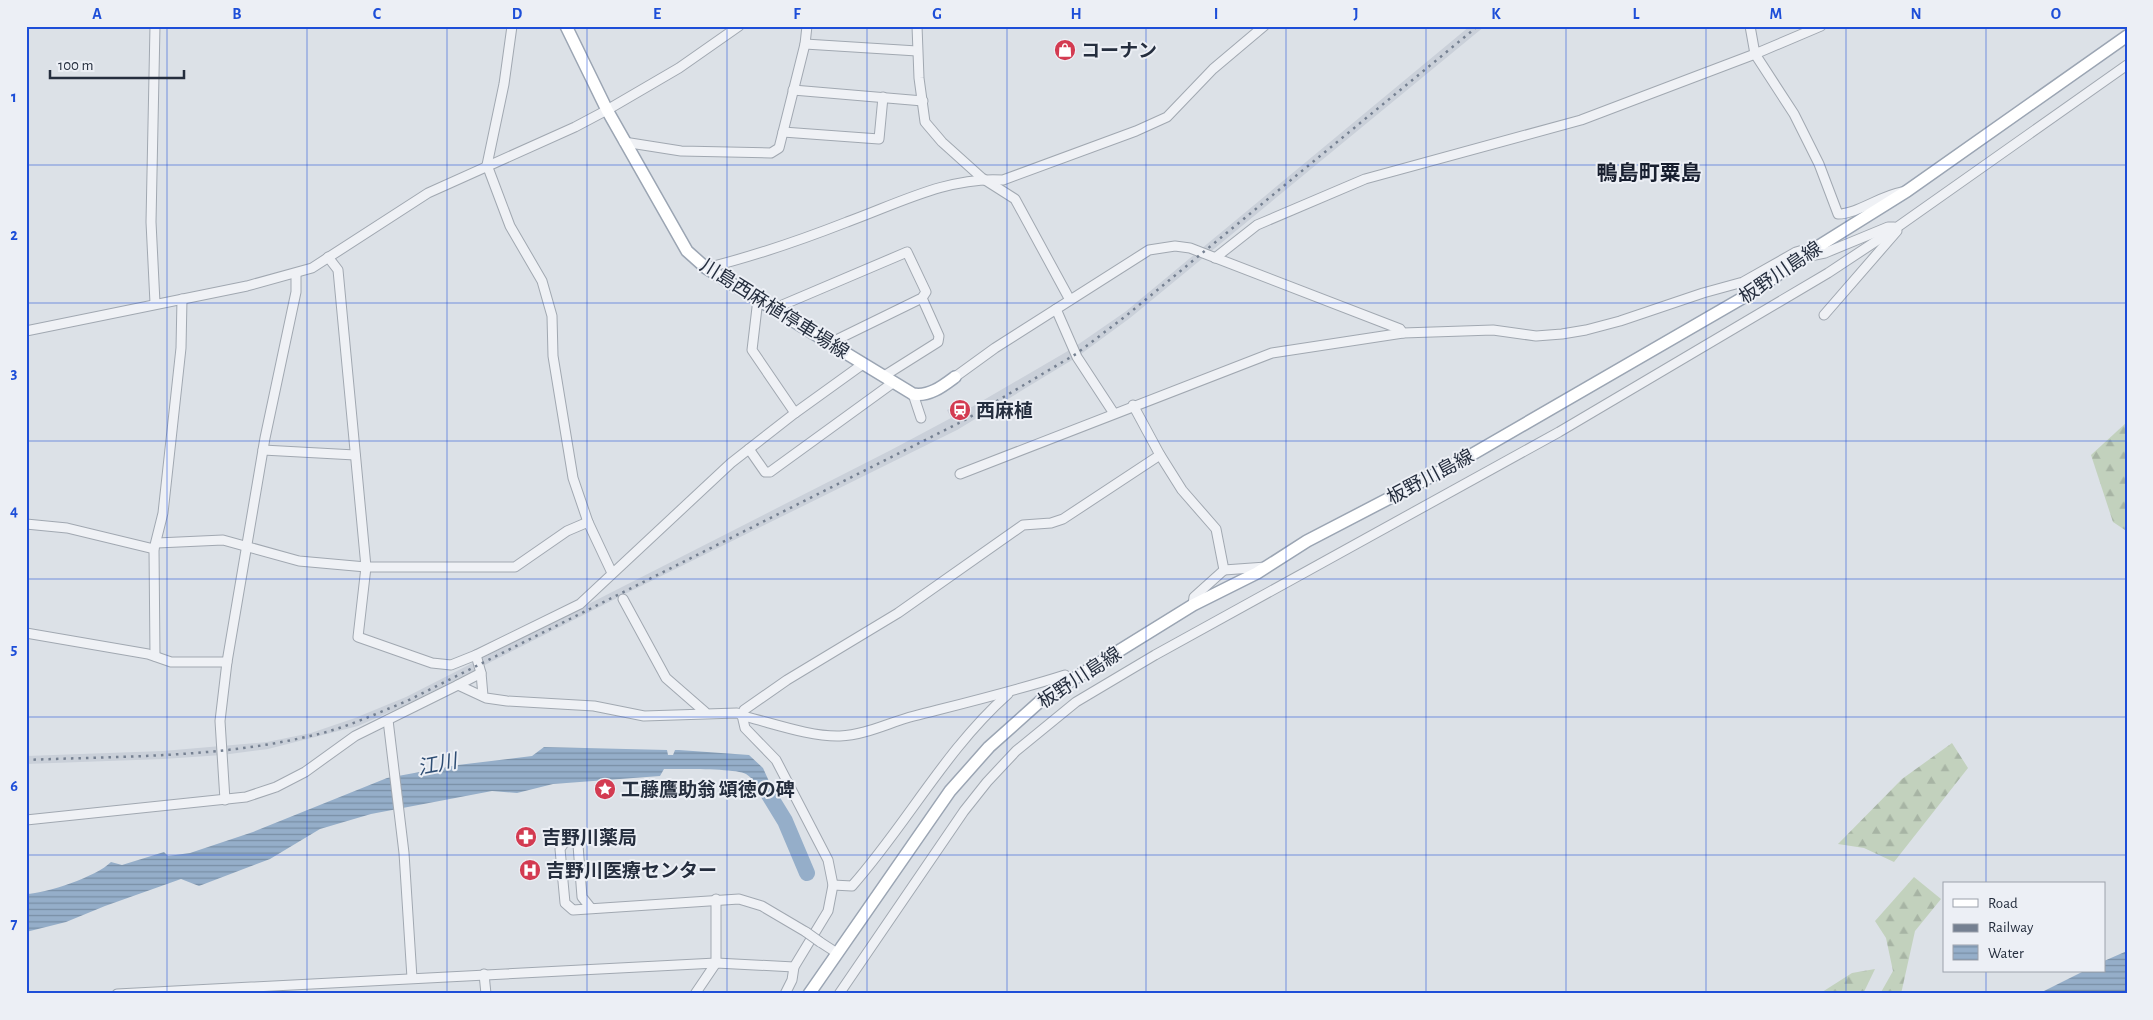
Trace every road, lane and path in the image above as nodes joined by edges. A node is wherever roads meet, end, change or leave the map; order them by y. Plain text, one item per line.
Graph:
1 (156, 26) edge
2 (512, 26) edge
3 (566, 26) edge
4 (739, 26) edge
5 (807, 26) edge
6 (916, 26) edge
7 (1264, 26) edge
8 (1750, 26) edge
9 (1821, 26) edge
10 (2127, 36) edge
11 (805, 44) junction
12 (917, 51) junction
13 (1755, 54) junction
14 (2127, 65) edge
15 (793, 90) junction
16 (883, 97) junction
17 (923, 101) junction
18 (607, 110) junction
19 (783, 132) junction
20 (624, 142) junction
21 (487, 165) junction
22 (982, 178) junction
23 (1907, 191) junction
24 (1896, 228) junction
25 (1807, 254) junction
26 (328, 257) junction
27 (1215, 258) junction
28 (706, 268) junction
29 (296, 274) junction
30 (182, 298) junction
31 (922, 298) junction
32 (758, 299) junction
33 (1070, 300) junction
34 (155, 303) junction
35 (773, 309) junction
36 (1056, 309) junction
37 (1824, 315) dead end
38 (26, 330) edge
39 (1403, 333) junction
40 (830, 344) junction
41 (863, 364) junction
42 (955, 377) joint
43 (889, 379) junction
44 (913, 394) junction
45 (1133, 405) junction
46 (1114, 412) junction
47 (795, 413) junction
48 (921, 418) dead end
49 (749, 449) junction
50 (263, 450) junction
51 (355, 455) junction
52 (1160, 455) junction
53 (960, 474) dead end
54 (588, 522) junction
55 (26, 524) edge
56 (248, 545) junction
57 (155, 546) junction
58 (366, 567) junction
59 (1266, 567) junction
60 (1224, 570) junction
61 (612, 573) junction
62 (623, 599) dead end
63 (1193, 605) junction
64 (26, 633) edge
65 (476, 655) junction
66 (155, 656) junction
67 (227, 662) junction
68 (481, 673) junction
69 (1070, 680) junction
70 (458, 685) junction
71 (1010, 692) junction
72 (483, 696) junction
73 (705, 712) junction
74 (742, 715) junction
75 (388, 720) junction
76 (225, 800) junction
77 (26, 820) edge
78 (833, 885) junction
79 (716, 899) junction
80 (590, 907) junction
81 (837, 952) junction
82 (716, 963) junction
83 (794, 967) junction
84 (484, 974) junction
85 (412, 978) junction
86 (117, 994) edge
87 (486, 994) edge
88 (695, 994) edge
89 (785, 994) edge
90 (810, 994) edge
91 (839, 994) edge

1 - 34 street
2 - 21 street
3 - 18 main road, 川島西麻植停車場線
4 - 18 street
5 - 11 street
6 - 12 street
7 - 22 street
8 - 13 street
9 - 13 street
10 - 23 main road, 板野川島線
11 - 12 street
11 - 15 street
12 - 17 street
13 - 23 street
13 - 27 street
14 - 24 street
15 - 16 street
15 - 19 street
16 - 17 street
16 - 19 street
17 - 22 street
18 - 20 main road, 川島西麻植停車場線
18 - 21 street
19 - 20 street
20 - 28 main road, 川島西麻植停車場線
21 - 26 street
21 - 54 street
22 - 28 street
22 - 33 street
23 - 25 main road, 板野川島線
24 - 25 street
24 - 37 street
24 - 91 street
25 - 39 street
25 - 59 main road, 板野川島線
26 - 29 street
26 - 51 street
27 - 33 street
27 - 39 street
28 - 32 main road, 川島西麻植停車場線
29 - 30 street
29 - 50 street
30 - 34 street
30 - 57 street
31 - 35 street
31 - 40 street
31 - 43 street
32 - 35 main road, 川島西麻植停車場線
32 - 47 street
33 - 36 street
34 - 38 street
35 - 40 main road, 川島西麻植停車場線
36 - 42 street
36 - 46 street
39 - 45 street
40 - 41 main road, 川島西麻植停車場線
41 - 43 main road, 川島西麻植停車場線
41 - 47 street
42 - 44 main road
43 - 44 main road, 川島西麻植停車場線
43 - 49 street
44 - 48 street
45 - 46 street
45 - 52 street
46 - 53 street
47 - 49 street
49 - 61 street
50 - 51 street
50 - 56 street
51 - 58 street
52 - 60 street
52 - 74 street
54 - 58 street
54 - 61 street
55 - 57 street
56 - 57 street
56 - 58 street
56 - 67 street
57 - 66 street
58 - 65 street
59 - 60 street
59 - 63 main road, 板野川島線
60 - 63 street
61 - 65 street
62 - 73 street
63 - 69 main road, 板野川島線
64 - 66 street
65 - 68 street
66 - 67 street
67 - 76 street
68 - 70 street
68 - 72 street
69 - 71 street
69 - 81 main road, 板野川島線
70 - 72 street
70 - 75 street
71 - 74 street
71 - 78 street
72 - 73 street
73 - 74 street
74 - 78 street
75 - 76 street
75 - 85 street
76 - 77 street
78 - 83 street
79 - 80 street
79 - 81 street, bridge
79 - 82 street
80 - 80 street
81 - 90 main road, 板野川島線
82 - 83 street
82 - 84 street
82 - 88 street
83 - 89 street
84 - 85 street
84 - 87 street
85 - 86 street

